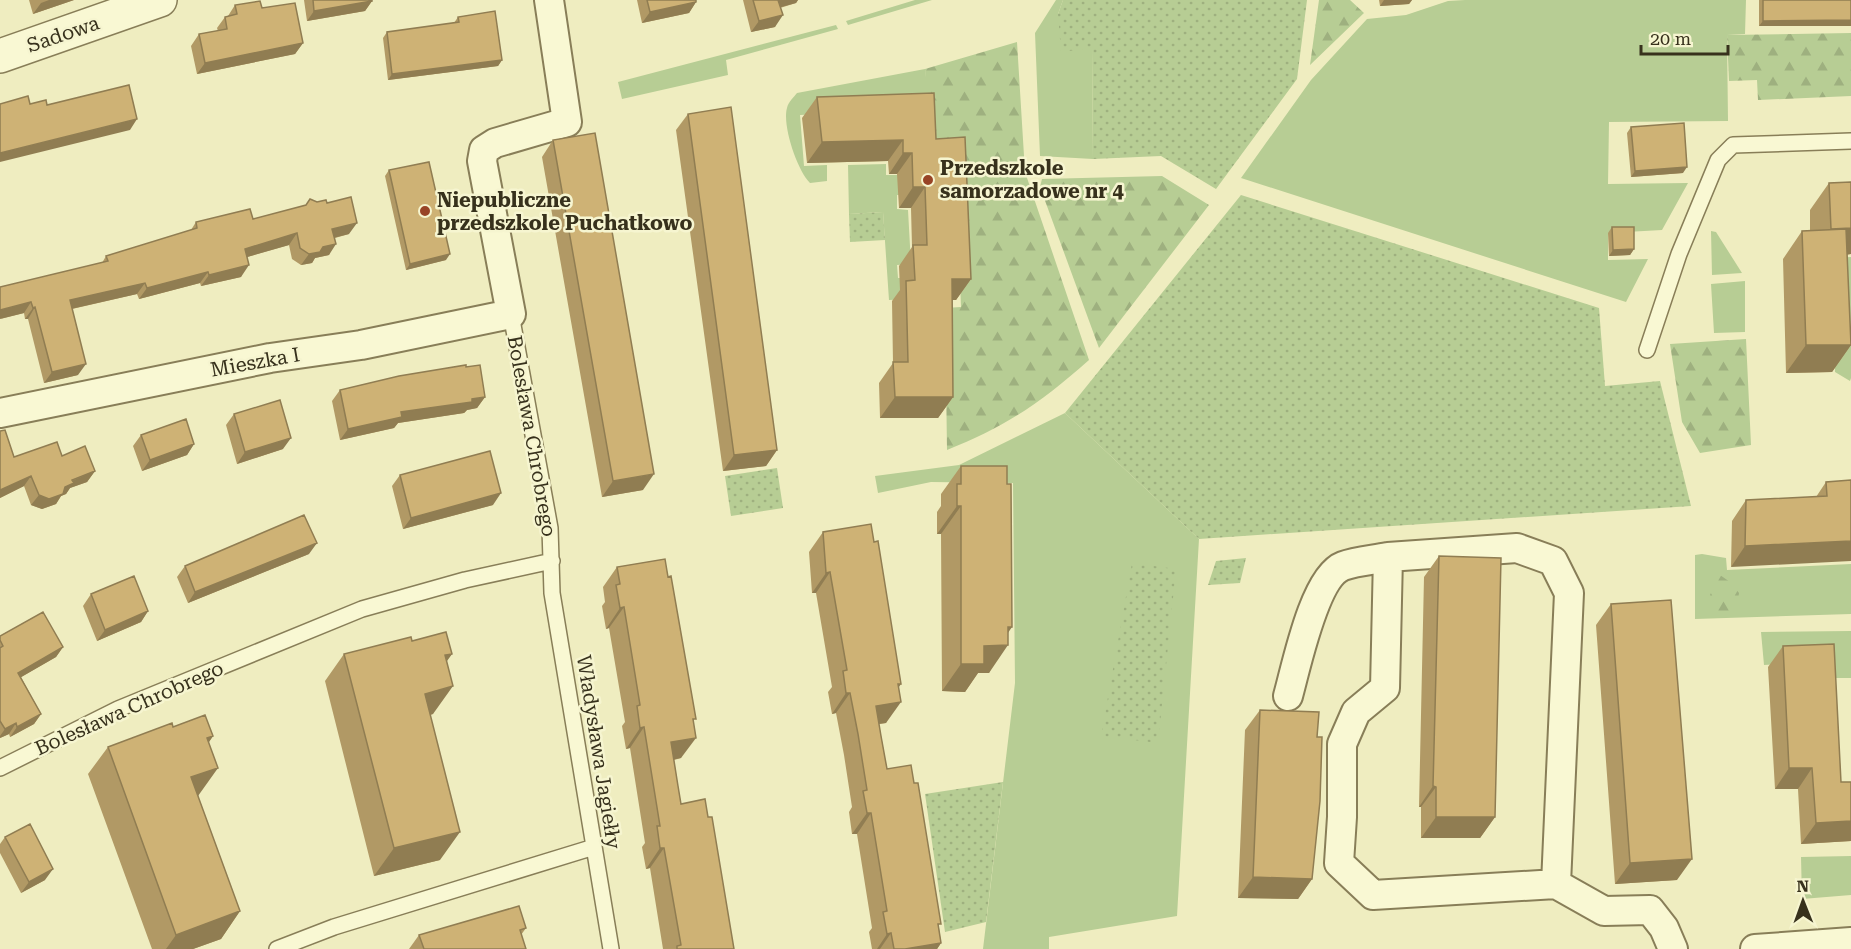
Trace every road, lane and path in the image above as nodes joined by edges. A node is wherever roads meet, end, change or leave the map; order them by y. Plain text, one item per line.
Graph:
1 (160, 0) edge
2 (549, 0) edge
3 (0, 56) edge
4 (1851, 141) edge
5 (511, 314) junction
6 (1647, 350) dead end
7 (0, 413) edge
8 (1388, 557) junction
9 (552, 561) junction
10 (1288, 696) dead end
11 (0, 768) edge
12 (594, 847) junction
13 (1556, 884) junction
14 (1851, 942) edge
15 (277, 949) edge
16 (611, 949) edge
17 (1673, 949) edge
18 (1755, 949) edge

1 - 3 street, Sadowa
2 - 5 street, Bolesława Chrobrego
4 - 6 lane
5 - 7 street, Mieszka I
5 - 9 lane, Bolesława Chrobrego
8 - 10 street
8 - 13 street
8 - 13 street
9 - 11 lane, Bolesława Chrobrego
9 - 12 lane, Władysława Jagiełły
12 - 15 lane
12 - 16 lane, Władysława Jagiełły
13 - 17 street
14 - 18 street

